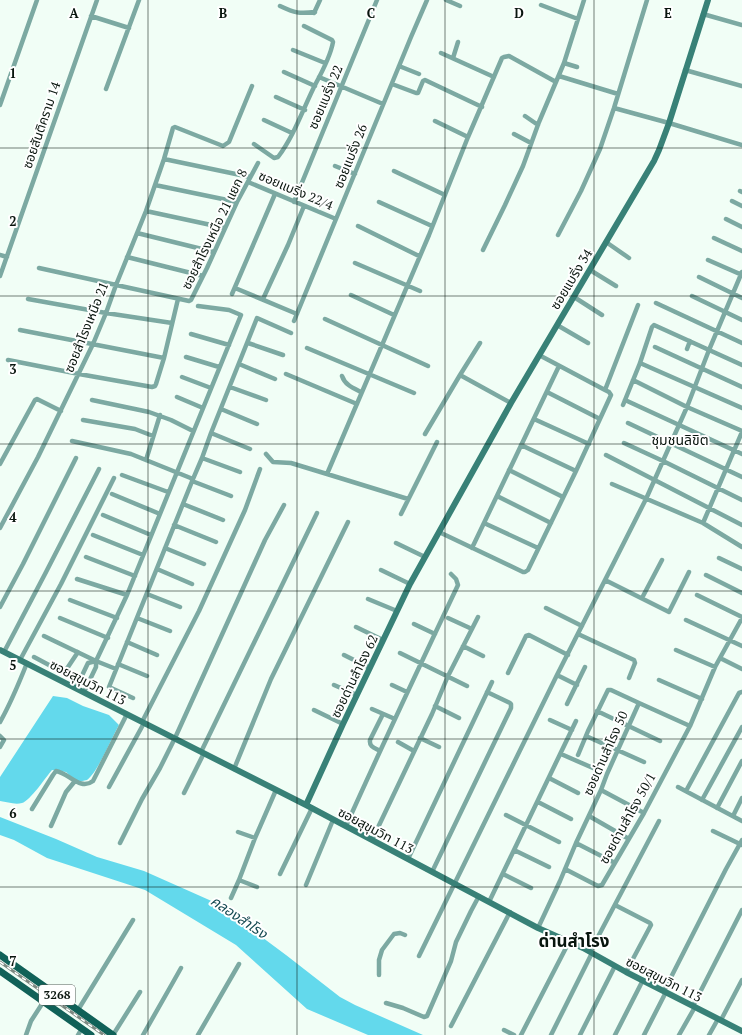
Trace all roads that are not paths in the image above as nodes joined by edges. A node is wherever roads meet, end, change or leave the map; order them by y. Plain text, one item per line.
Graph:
1 (37, 0) edge
2 (97, 0) edge
3 (139, 0) edge
4 (320, 0) edge
5 (377, 0) edge
6 (427, 0) edge
7 (446, 0) edge
8 (584, 0) edge
9 (647, 0) edge
10 (708, 0) edge
11 (541, 5) dead end
12 (280, 6) dead end
13 (460, 6) dead end
14 (703, 14) junction
15 (91, 16) junction
16 (578, 19) junction
17 (742, 25) edge
18 (304, 26) dead end
19 (129, 28) junction
20 (458, 42) dead end
21 (292, 50) dead end
22 (441, 53) dead end
23 (452, 58) junction
24 (564, 63) junction
25 (325, 64) junction
26 (400, 66) junction
27 (577, 67) dead end
28 (685, 70) junction
29 (284, 72) dead end
30 (419, 74) dead end
31 (559, 76) junction
32 (319, 77) junction
33 (494, 77) junction
34 (556, 82) junction
35 (392, 84) junction
36 (252, 86) dead end
37 (314, 86) junction
38 (342, 86) junction
39 (742, 86) edge
40 (106, 89) dead end
41 (618, 94) junction
42 (276, 97) dead end
43 (383, 104) junction
44 (0, 105) edge
45 (482, 107) junction
46 (614, 108) junction
47 (305, 110) junction
48 (525, 116) dead end
49 (264, 120) dead end
50 (435, 121) dead end
51 (669, 123) junction
52 (538, 124) junction
53 (292, 133) junction
54 (514, 134) dead end
55 (468, 137) junction
56 (531, 143) junction
57 (254, 144) dead end
58 (742, 145) edge
59 (164, 159) junction
60 (258, 163) dead end
61 (335, 166) dead end
62 (394, 171) dead end
63 (355, 174) junction
64 (249, 179) junction
65 (155, 186) junction
66 (274, 194) junction
67 (445, 195) junction
68 (732, 201) dead end
69 (237, 202) junction
70 (294, 202) junction
71 (379, 202) dead end
72 (304, 206) junction
73 (742, 206) edge
74 (146, 211) junction
75 (336, 219) junction
76 (726, 219) dead end
77 (358, 226) dead end
78 (432, 226) junction
79 (742, 227) edge
80 (225, 228) junction
81 (137, 234) junction
82 (558, 235) dead end
83 (714, 238) dead end
84 (606, 242) junction
85 (483, 250) dead end
86 (742, 251) edge
87 (214, 252) junction
88 (0, 255) edge
89 (419, 256) junction
90 (6, 257) junction
91 (126, 258) junction
92 (629, 258) dead end
93 (708, 260) dead end
94 (355, 263) dead end
95 (39, 268) dead end
96 (590, 270) junction
97 (742, 274) edge
98 (0, 276) edge
99 (203, 276) junction
100 (699, 277) dead end
101 (116, 285) junction
102 (407, 285) junction
103 (616, 286) dead end
104 (235, 288) junction
105 (420, 291) dead end
106 (733, 293) junction
107 (232, 294) dead end
108 (351, 295) dead end
109 (692, 296) dead end
110 (574, 297) junction
111 (742, 298) edge
112 (28, 299) dead end
113 (178, 299) junction
114 (263, 299) junction
115 (656, 303) dead end
116 (638, 305) dead end
117 (198, 306) dead end
118 (725, 312) junction
119 (106, 313) junction
120 (297, 314) junction
121 (394, 314) junction
122 (602, 315) dead end
123 (325, 320) dead end
124 (742, 320) edge
125 (294, 321) dead end
126 (172, 324) junction
127 (557, 325) junction
128 (20, 330) dead end
129 (718, 331) junction
130 (291, 333) dead end
131 (191, 334) dead end
132 (690, 342) junction
133 (248, 343) junction
134 (480, 343) dead end
135 (588, 343) dead end
136 (742, 343) edge
137 (94, 344) junction
138 (228, 345) junction
139 (382, 345) junction
140 (655, 347) dead end
141 (307, 348) dead end
142 (687, 349) dead end
143 (709, 350) junction
144 (283, 355) dead end
145 (539, 355) junction
146 (186, 357) dead end
147 (164, 358) junction
148 (8, 360) dead end
149 (640, 363) junction
150 (239, 364) junction
151 (742, 365) edge
152 (428, 366) dead end
153 (559, 366) junction
154 (219, 367) junction
155 (702, 369) junction
156 (79, 374) junction
157 (286, 374) dead end
158 (369, 374) junction
159 (460, 375) junction
160 (342, 376) dead end
161 (182, 377) dead end
162 (275, 379) dead end
163 (633, 380) junction
164 (230, 387) junction
165 (742, 387) edge
166 (211, 388) junction
167 (695, 388) junction
168 (605, 390) junction
169 (361, 392) junction
170 (547, 392) junction
171 (414, 393) dead end
172 (177, 398) dead end
173 (92, 400) dead end
174 (266, 400) dead end
175 (511, 403) junction
176 (357, 404) junction
177 (687, 407) junction
178 (203, 408) junction
179 (742, 408) edge
180 (221, 409) junction
181 (61, 411) junction
182 (160, 415) junction
183 (534, 419) junction
184 (600, 419) junction
185 (83, 420) dead end
186 (628, 422) dead end
187 (257, 424) dead end
188 (679, 425) junction
189 (193, 431) junction
190 (742, 432) edge
191 (211, 433) junction
192 (425, 434) dead end
193 (153, 436) junction
194 (72, 441) dead end
195 (437, 442) dead end
196 (624, 443) dead end
197 (671, 443) junction
198 (588, 444) junction
199 (521, 445) junction
200 (250, 449) dead end
201 (734, 450) junction
202 (266, 454) dead end
203 (742, 454) edge
204 (606, 455) dead end
205 (76, 458) dead end
206 (202, 458) junction
207 (146, 460) junction
208 (663, 461) junction
209 (0, 464) edge
210 (99, 469) dead end
211 (260, 469) dead end
212 (726, 469) junction
213 (509, 470) junction
214 (576, 471) junction
215 (177, 472) junction
216 (240, 472) dead end
217 (327, 474) junction
218 (122, 475) dead end
219 (742, 477) edge
220 (114, 478) dead end
221 (192, 480) junction
222 (655, 480) junction
223 (612, 484) dead end
224 (718, 488) junction
225 (168, 492) junction
226 (112, 494) dead end
227 (231, 496) dead end
228 (497, 496) junction
229 (563, 497) junction
230 (408, 499) junction
231 (646, 499) junction
232 (742, 500) edge
233 (183, 504) junction
234 (284, 505) dead end
235 (709, 508) junction
236 (317, 513) dead end
237 (160, 514) junction
238 (401, 514) dead end
239 (103, 515) dead end
240 (223, 520) dead end
241 (348, 522) dead end
242 (484, 523) junction
243 (551, 523) junction
244 (703, 523) junction
245 (174, 525) junction
246 (742, 525) edge
247 (0, 528) edge
248 (439, 532) junction
249 (93, 534) dead end
250 (151, 535) junction
251 (216, 542) dead end
252 (396, 542) dead end
253 (742, 547) edge
254 (165, 548) junction
255 (472, 548) junction
256 (538, 548) junction
257 (143, 555) junction
258 (86, 557) dead end
259 (425, 557) junction
260 (719, 558) dead end
261 (662, 560) dead end
262 (204, 564) dead end
263 (157, 569) junction
264 (381, 570) dead end
265 (742, 570) edge
266 (690, 572) dead end
267 (451, 574) dead end
268 (706, 575) dead end
269 (135, 576) junction
270 (77, 579) dead end
271 (605, 580) junction
272 (192, 584) dead end
273 (410, 584) junction
274 (742, 593) edge
275 (147, 594) junction
276 (697, 594) dead end
277 (127, 596) junction
278 (642, 598) junction
279 (368, 599) dead end
280 (70, 600) dead end
281 (0, 607) edge
282 (180, 607) dead end
283 (546, 608) dead end
284 (397, 611) junction
285 (478, 617) dead end
286 (60, 618) dead end
287 (117, 618) junction
288 (137, 618) junction
289 (448, 618) dead end
290 (742, 618) edge
291 (686, 620) dead end
292 (414, 624) dead end
293 (582, 626) junction
294 (356, 627) dead end
295 (472, 629) junction
296 (170, 631) dead end
297 (435, 634) junction
298 (578, 634) junction
299 (44, 636) dead end
300 (108, 638) junction
301 (383, 640) junction
302 (729, 640) junction
303 (127, 642) junction
304 (463, 646) junction
305 (742, 646) edge
306 (676, 650) dead end
307 (2, 651) edge
308 (78, 652) junction
309 (400, 653) dead end
310 (157, 654) dead end
311 (344, 655) dead end
312 (568, 655) junction
313 (483, 656) dead end
314 (34, 657) dead end
315 (720, 658) junction
316 (20, 660) junction
317 (96, 661) junction
318 (27, 663) junction
319 (421, 663) junction
320 (117, 667) junction
321 (585, 667) dead end
322 (715, 667) junction
323 (370, 668) junction
324 (742, 669) edge
325 (508, 673) dead end
326 (557, 675) junction
327 (147, 676) dead end
328 (448, 676) junction
329 (630, 678) dead end
330 (659, 680) dead end
331 (492, 682) dead end
332 (334, 685) dead end
333 (392, 685) dead end
334 (576, 685) junction
335 (467, 686) dead end
336 (76, 688) junction
337 (84, 692) junction
338 (407, 692) junction
339 (488, 692) junction
340 (742, 692) edge
341 (357, 695) junction
342 (133, 698) dead end
343 (702, 699) junction
344 (639, 703) junction
345 (567, 704) dead end
346 (435, 706) junction
347 (372, 709) dead end
348 (314, 710) dead end
349 (597, 712) junction
350 (127, 714) junction
351 (383, 714) junction
352 (395, 718) junction
353 (459, 718) dead end
354 (550, 720) dead end
355 (576, 721) dead end
356 (0, 722) edge
357 (143, 722) junction
358 (343, 724) junction
359 (629, 726) junction
360 (690, 726) junction
361 (742, 727) edge
362 (572, 730) junction
363 (0, 736) edge
364 (586, 736) junction
365 (175, 738) junction
366 (420, 738) junction
367 (660, 741) dead end
368 (398, 742) dead end
369 (0, 747) edge
370 (439, 747) dead end
371 (414, 750) junction
372 (380, 751) junction
373 (618, 751) junction
374 (202, 753) junction
375 (561, 754) junction
376 (578, 755) dead end
377 (742, 761) edge
378 (644, 762) dead end
379 (593, 768) dead end
380 (234, 769) junction
381 (549, 778) junction
382 (75, 782) junction
383 (109, 787) dead end
384 (678, 787) dead end
385 (276, 790) junction
386 (601, 790) junction
387 (686, 791) junction
388 (184, 793) dead end
389 (578, 793) dead end
390 (742, 798) edge
391 (702, 800) junction
392 (538, 802) junction
393 (309, 807) junction
394 (718, 808) junction
395 (32, 810) dead end
396 (644, 813) junction
397 (506, 815) dead end
398 (589, 816) junction
399 (733, 816) junction
400 (571, 819) dead end
401 (333, 820) junction
402 (659, 821) dead end
403 (742, 821) edge
404 (51, 826) dead end
405 (346, 826) junction
406 (526, 826) junction
407 (713, 831) dead end
408 (238, 832) dead end
409 (256, 838) junction
410 (629, 839) junction
411 (372, 840) junction
412 (559, 842) dead end
413 (576, 843) junction
414 (741, 843) edge
415 (120, 844) dead end
416 (514, 850) junction
417 (408, 859) junction
418 (614, 864) junction
419 (549, 867) dead end
420 (565, 870) junction
421 (432, 872) junction
422 (280, 874) dead end
423 (503, 874) junction
424 (239, 880) junction
425 (455, 883) junction
426 (306, 885) dead end
427 (256, 888) dead end
428 (531, 888) dead end
429 (479, 896) junction
430 (231, 898) dead end
431 (490, 902) junction
432 (615, 905) junction
433 (742, 910) edge
434 (510, 912) junction
435 (133, 920) dead end
436 (538, 928) junction
437 (405, 935) dead end
438 (569, 942) junction
439 (591, 953) junction
440 (0, 955) edge
441 (419, 956) dead end
442 (239, 964) dead end
443 (616, 966) junction
444 (181, 968) dead end
445 (0, 971) edge
446 (626, 972) junction
447 (379, 975) dead end
448 (643, 980) junction
449 (742, 980) edge
450 (51, 990) junction
451 (140, 992) dead end
452 (665, 992) junction
453 (44, 1001) junction
454 (386, 1003) dead end
455 (694, 1006) junction
456 (78, 1010) junction
457 (719, 1019) junction
458 (451, 1026) dead end
459 (504, 1030) dead end
460 (80, 1032) edge
461 (740, 1032) edge
462 (26, 1035) edge
463 (91, 1035) edge
464 (113, 1035) edge
465 (143, 1035) edge
466 (198, 1035) edge
467 (514, 1035) edge
468 (520, 1035) edge
469 (551, 1035) edge
470 (580, 1035) edge
471 (615, 1035) edge
472 (644, 1035) edge
473 (679, 1035) edge
474 (709, 1035) edge

1 - 44 street
2 - 15 street, ซอยสันติคราม 14
3 - 19 street
4 - 12 street
5 - 38 street, ซอยแบริ่ง 22
6 - 26 street, ซอยแบริ่ง 26
7 - 13 street
8 - 16 street
9 - 41 street
10 - 14 street, ซอยแบริ่ง 34
11 - 16 street
14 - 17 street
14 - 28 street, ซอยแบริ่ง 34
15 - 19 street
15 - 90 street, ซอยสันติคราม 14
16 - 24 street
18 - 25 street
19 - 40 street
20 - 23 street
21 - 25 street
22 - 23 street
23 - 33 street
24 - 27 street
24 - 31 street
25 - 32 street
26 - 30 street
26 - 35 street, ซอยแบริ่ง 26
28 - 39 street
28 - 51 street, ซอยแบริ่ง 34
29 - 37 street
31 - 34 street
31 - 41 street
32 - 37 street
32 - 38 street
33 - 34 street
33 - 45 street
34 - 52 street
35 - 43 street, ซอยแบริ่ง 26
35 - 45 street
36 - 59 street, ซอยสำโรงเหนือ 21
37 - 47 street
38 - 43 street
38 - 70 street, ซอยแบริ่ง 22
41 - 46 street
42 - 47 street
43 - 63 street, ซอยแบริ่ง 26
45 - 55 street
46 - 51 street
46 - 82 street
47 - 53 street
48 - 52 street
49 - 53 street
50 - 55 street
51 - 58 street
51 - 84 street, ซอยแบริ่ง 34
52 - 56 street
53 - 57 street
54 - 56 street
55 - 67 street
56 - 85 street
59 - 64 street, ซอยแบริ่ง 22/4
59 - 65 street, ซอยสำโรงเหนือ 21
60 - 64 street, ซอยสำโรงเหนือ 21 แยก 8
61 - 63 street
62 - 67 street
63 - 75 street, ซอยแบริ่ง 26
64 - 66 street, ซอยแบริ่ง 22/4
64 - 69 street, ซอยสำโรงเหนือ 21 แยก 8
65 - 69 street
65 - 74 street, ซอยสำโรงเหนือ 21
66 - 70 street, ซอยแบริ่ง 22/4
66 - 104 street
67 - 78 street
68 - 73 street
69 - 80 street, ซอยสำโรงเหนือ 21 แยก 8
70 - 72 street, ซอยแบริ่ง 22/4
71 - 78 street
72 - 75 street, ซอยแบริ่ง 22/4
72 - 114 street
74 - 80 street
74 - 81 street, ซอยสำโรงเหนือ 21
75 - 120 street, ซอยแบริ่ง 26
76 - 79 street
77 - 89 street
78 - 89 street
80 - 87 street, ซอยสำโรงเหนือ 21 แยก 8
81 - 87 street
81 - 91 street, ซอยสำโรงเหนือ 21
83 - 86 street
84 - 92 street
84 - 96 street, ซอยแบริ่ง 34
87 - 99 street, ซอยสำโรงเหนือ 21 แยก 8
88 - 90 street
89 - 102 street
90 - 98 street, ซอยสันติคราม 14
91 - 99 street
91 - 101 street, ซอยสำโรงเหนือ 21
93 - 97 street
94 - 102 street
95 - 101 street, ซอยสำโรงเหนือ 21 แยก 8
96 - 103 street
96 - 110 street, ซอยแบริ่ง 34
97 - 106 street
99 - 113 street, ซอยสำโรงเหนือ 21 แยก 8
100 - 106 street
101 - 113 street, ซอยสำโรงเหนือ 21 แยก 8
101 - 119 street, ซอยสำโรงเหนือ 21
102 - 105 street
102 - 121 street
104 - 107 street
104 - 114 street
106 - 111 street
106 - 118 street
108 - 121 street
109 - 118 street
110 - 122 street
110 - 127 street, ซอยแบริ่ง 34
112 - 119 street
113 - 126 street
114 - 120 street
115 - 129 street
116 - 168 street
117 - 138 street
118 - 124 street
118 - 129 street
119 - 126 street
119 - 137 street, ซอยสำโรงเหนือ 21
120 - 125 street, ซอยแบริ่ง 26
121 - 139 street
123 - 139 street
126 - 147 street
127 - 135 street
127 - 145 street, ซอยแบริ่ง 34
128 - 137 street
129 - 136 street
129 - 143 street
130 - 133 street
131 - 138 street
132 - 142 street
132 - 143 street
132 - 149 street
133 - 144 street
133 - 150 street
134 - 159 street
137 - 147 street
137 - 156 street, ซอยสำโรงเหนือ 21
138 - 154 street
139 - 152 street
139 - 158 street
140 - 155 street
141 - 158 street
143 - 151 street
143 - 155 street
145 - 153 street
145 - 175 street, ซอยแบริ่ง 34
146 - 154 street
147 - 156 street
148 - 156 street
149 - 163 street
149 - 167 street
150 - 162 street
150 - 164 street
153 - 168 street
153 - 170 street
154 - 166 street
155 - 165 street
155 - 167 street
156 - 181 street, ซอยสำโรงเหนือ 21
157 - 176 street
158 - 169 street
158 - 171 street
159 - 175 street
159 - 192 street
160 - 169 street
161 - 166 street
163 - 177 street
163 - 188 street
164 - 174 street
164 - 180 street
166 - 178 street
167 - 177 street
167 - 179 street
168 - 184 street
169 - 176 street
170 - 183 street
170 - 184 street
172 - 178 street
173 - 182 street
175 - 248 street, ซอยแบริ่ง 34
176 - 217 street
177 - 188 street
177 - 190 street
178 - 189 street
180 - 187 street
180 - 191 street
181 - 209 street
181 - 247 street, ซอยสำโรงเหนือ 21
182 - 189 street
182 - 193 street
183 - 198 street
183 - 199 street
184 - 198 street
185 - 193 street
186 - 197 street
188 - 197 street
188 - 201 street
189 - 215 street
190 - 201 street
191 - 200 street
191 - 206 street
193 - 207 street
194 - 207 street
195 - 230 street
196 - 208 street
197 - 208 street
197 - 212 street
198 - 214 street
199 - 213 street
199 - 214 street
201 - 203 street
201 - 212 street
202 - 217 street
204 - 222 street
205 - 281 street
206 - 216 street
206 - 221 street
207 - 215 street
208 - 222 street
208 - 224 street
210 - 307 street
211 - 357 street
212 - 219 street
212 - 224 street
213 - 228 street
213 - 229 street
214 - 229 street
215 - 221 street
215 - 225 street
217 - 230 street
218 - 225 street
220 - 316 street
221 - 227 street
221 - 233 street
222 - 231 street
222 - 235 street
223 - 231 street
224 - 232 street
224 - 235 street
225 - 237 street
226 - 237 street
228 - 242 street
228 - 243 street
229 - 243 street
230 - 238 street
231 - 244 street
231 - 271 street
233 - 240 street
233 - 245 street
234 - 365 street
235 - 244 street
235 - 246 street
236 - 374 street
237 - 250 street
239 - 250 street
241 - 380 street
242 - 255 street
242 - 256 street
243 - 256 street
244 - 253 street
245 - 251 street
245 - 254 street
248 - 255 street
248 - 259 street, ซอยแบริ่ง 34
249 - 257 street
250 - 257 street
252 - 259 street
254 - 262 street
254 - 263 street
255 - 256 street
257 - 269 street
258 - 269 street
259 - 273 street, ซอยด่านสำโรง 62
260 - 265 street
261 - 278 street
263 - 272 street
263 - 275 street
264 - 273 street
266 - 278 street
267 - 297 street
268 - 274 street
269 - 277 street
270 - 277 street
271 - 278 street
271 - 293 street
273 - 284 street, ซอยด่านสำโรง 62
275 - 282 street
275 - 288 street
276 - 290 street
277 - 287 street
279 - 284 street
280 - 287 street
283 - 293 street
284 - 301 street, ซอยด่านสำโรง 62
285 - 295 street
286 - 300 street
287 - 300 street
288 - 296 street
288 - 303 street
289 - 295 street
290 - 302 street
291 - 302 street
292 - 297 street
293 - 298 street
294 - 301 street
295 - 304 street
297 - 319 street
298 - 312 street
298 - 329 street
299 - 308 street
300 - 317 street
301 - 323 street, ซอยด่านสำโรง 62
302 - 305 street
302 - 315 street
303 - 310 street
303 - 320 street
304 - 313 street
304 - 328 street
306 - 322 street
307 - 316 street, ซอยสุขุมวิท 113
308 - 314 street
308 - 317 street
309 - 319 street
311 - 323 street
312 - 325 street
312 - 326 street
315 - 322 street
315 - 324 street
316 - 318 street, ซอยสุขุมวิท 113
317 - 320 street
317 - 336 street
317 - 337 street
318 - 336 street, ซอยสุขุมวิท 113
318 - 356 street
319 - 328 street
319 - 338 street
320 - 327 street
320 - 342 street
321 - 334 street
322 - 343 street
323 - 341 street, ซอยด่านสำโรง 62
326 - 334 street
326 - 425 street
328 - 335 street
328 - 346 street
330 - 343 street
331 - 339 street
332 - 341 street
333 - 338 street
334 - 345 street
336 - 337 street, ซอยสุขุมวิท 113
337 - 350 street, ซอยสุขุมวิท 113
338 - 352 street
339 - 417 street
339 - 421 street
340 - 387 street
341 - 358 street, ซอยด่านสำโรง 62
343 - 360 street
344 - 349 street
344 - 359 street, ซอยด่านสำโรง 50
344 - 360 street, ซอยด่านสำโรง 50
346 - 353 street
346 - 366 street
347 - 351 street
348 - 358 street
349 - 359 street
349 - 364 street
350 - 357 street, ซอยสุขุมวิท 113
350 - 382 street
351 - 352 street
351 - 372 street
352 - 372 street
354 - 362 street
355 - 362 street
357 - 365 street, ซอยสุขุมวิท 113
357 - 383 street
358 - 393 street, ซอยด่านสำโรง 62
359 - 367 street
359 - 373 street, ซอยด่านสำโรง 50
360 - 396 street, ซอยด่านสำโรง 50/1
361 - 391 street
362 - 375 street
363 - 369 street
364 - 373 street
364 - 376 street
365 - 374 street, ซอยสุขุมวิท 113
365 - 415 street
366 - 370 street
366 - 371 street
368 - 371 street
371 - 411 street
372 - 405 street
373 - 378 street
373 - 386 street, ซอยด่านสำโรง 50
374 - 380 street, ซอยสุขุมวิท 113
374 - 388 street
375 - 379 street
375 - 381 street
377 - 394 street
380 - 385 street, ซอยสุขุมวิท 113
381 - 389 street
381 - 392 street
382 - 395 street
382 - 404 street
384 - 387 street
385 - 393 street, ซอยสุขุมวิท 113
385 - 409 street
386 - 396 street
386 - 398 street, ซอยด่านสำโรง 50
387 - 391 street
390 - 399 street
391 - 394 street
392 - 400 street
392 - 406 street
393 - 401 street, ซอยสุขุมวิท 113
393 - 422 street
394 - 399 street
396 - 410 street, ซอยด่านสำโรง 50/1
397 - 406 street
398 - 410 street
398 - 413 street, ซอยด่านสำโรง 50
399 - 403 street
401 - 405 street, ซอยสุขุมวิท 113
401 - 426 street
402 - 432 street
405 - 411 street, ซอยสุขุมวิท 113
406 - 412 street
406 - 416 street
407 - 414 street
408 - 409 street
409 - 424 street
410 - 418 street, ซอยด่านสำโรง 50/1
411 - 417 street, ซอยสุขุมวิท 113
413 - 418 street
413 - 420 street, ซอยด่านสำโรง 50
414 - 452 street
416 - 419 street
416 - 423 street
417 - 421 street, ซอยสุขุมวิท 113
418 - 420 street, ซอยด่านสำโรง 50/1
420 - 436 street, ซอยด่านสำโรง 50
421 - 425 street, ซอยสุขุมวิท 113
423 - 428 street
423 - 431 street
424 - 427 street
424 - 430 street
425 - 429 street, ซอยสุขุมวิท 113
425 - 441 street
429 - 431 street, ซอยสุขุมวิท 113
429 - 454 street
431 - 434 street, ซอยสุขุมวิท 113
432 - 439 street
432 - 446 street
433 - 455 street
434 - 436 street, ซอยสุขุมวิท 113
434 - 458 street
435 - 456 street
436 - 438 street, ซอยสุขุมวิท 113
437 - 447 street
438 - 439 street, ซอยสุขุมวิท 113
438 - 468 street
439 - 443 street, ซอยสุขุมวิท 113
439 - 469 street
440 - 450 main road, 3268
442 - 466 street
443 - 446 street, ซอยสุขุมวิท 113
443 - 470 street
444 - 465 street
445 - 453 main road, 3268
446 - 448 street, ซอยสุขุมวิท 113
448 - 452 street, ซอยสุขุมวิท 113
448 - 471 street
449 - 457 street
450 - 453 street
450 - 456 main road, 3268
451 - 464 street
452 - 455 street, ซอยสุขุมวิท 113
452 - 472 street
453 - 460 main road, 3268
453 - 462 street
455 - 457 street, ซอยสุขุมวิท 113
455 - 473 street
456 - 464 main road, 3268
457 - 461 street, ซอยสุขุมวิท 113
457 - 474 street
459 - 467 street
460 - 463 main road, 3268

